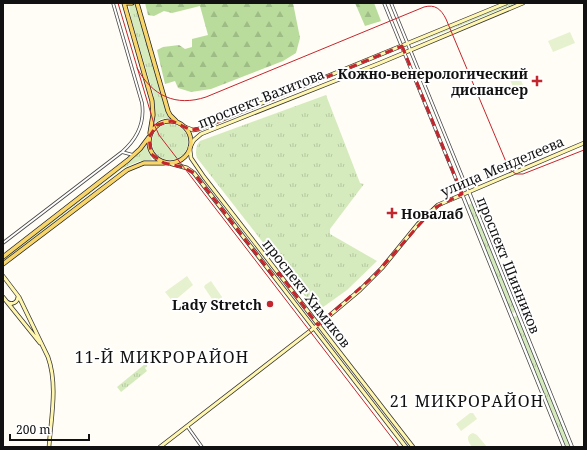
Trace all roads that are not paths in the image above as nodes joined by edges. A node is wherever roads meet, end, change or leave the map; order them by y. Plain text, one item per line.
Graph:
1 (113, 3) edge
2 (125, 3) edge
3 (132, 3) edge
4 (137, 3) edge
5 (384, 3) edge
6 (391, 3) edge
7 (506, 3) edge
8 (523, 3) edge
9 (408, 43) junction
10 (402, 46) junction
11 (410, 50) junction
12 (404, 52) junction
13 (431, 101) junction
14 (425, 103) junction
15 (177, 122) junction
16 (185, 127) junction
17 (149, 135) junction
18 (584, 143) edge
19 (190, 148) junction
20 (122, 152) junction
21 (134, 155) junction
22 (164, 163) junction
23 (172, 164) junction
24 (468, 191) junction
25 (462, 194) junction
26 (472, 199) junction
27 (465, 202) junction
28 (3, 243) edge
29 (3, 257) edge
30 (3, 264) edge
31 (278, 273) junction
32 (3, 276) edge
33 (274, 277) junction
34 (16, 293) junction
35 (3, 297) edge
36 (6, 301) junction
37 (518, 313) junction
38 (511, 316) junction
39 (318, 325) junction
40 (314, 328) junction
41 (41, 344) junction
42 (335, 346) junction
43 (330, 349) junction
44 (187, 426) junction
45 (49, 447) edge
46 (160, 447) edge
47 (202, 447) edge
48 (406, 447) edge
49 (413, 447) edge
50 (564, 447) edge
51 (572, 447) edge

1 - 20 street
2 - 3 main road
2 - 17 main road
4 - 15 main road
5 - 10 street, проспект Шинников
6 - 9 street, проспект Шинников
7 - 9 main road, проспект Вахитова
8 - 11 main road, проспект Вахитова
9 - 10 main road, проспект Вахитова
9 - 11 street, проспект Шинников
10 - 12 street, проспект Шинников
10 - 16 main road, проспект Вахитова
11 - 12 main road, проспект Вахитова
11 - 13 street, проспект Шинников
12 - 14 street, проспект Шинников
12 - 19 main road, проспект Вахитова
13 - 14 street
13 - 24 street, проспект Шинников
14 - 25 street, проспект Шинников
15 - 16 main road, проспект Вахитова
15 - 17 main road, проспект Вахитова
16 - 19 main road, проспект Вахитова
17 - 21 main road, проспект Вахитова
17 - 22 main road
18 - 24 main road, улица Менделеева
19 - 23 main road, проспект Вахитова
19 - 31 main road, проспект Химиков
20 - 21 street
20 - 28 street
21 - 29 main road, проспект Вахитова
22 - 23 main road
22 - 30 main road
23 - 33 main road, проспект Химиков
24 - 25 main road, улица Менделеева
24 - 26 street, проспект Шинников
25 - 27 street, проспект Шинников
25 - 39 main road, улица Менделеева
26 - 27 street
26 - 37 street, проспект Шинников
27 - 38 street, проспект Шинников
31 - 33 main road
31 - 39 main road, проспект Химиков
32 - 34 main road
33 - 40 main road, проспект Химиков
34 - 36 main road
34 - 41 main road
35 - 36 main road
36 - 41 main road
37 - 38 street
37 - 51 street, проспект Шинников
38 - 50 street, проспект Шинников
39 - 40 main road, улица Менделеева
39 - 42 main road, проспект Химиков
40 - 43 main road, проспект Химиков
40 - 44 main road, улица Менделеева
41 - 45 main road
42 - 43 main road
42 - 49 main road, проспект Химиков
43 - 48 main road, проспект Химиков
44 - 46 main road, улица Менделеева
44 - 47 street

